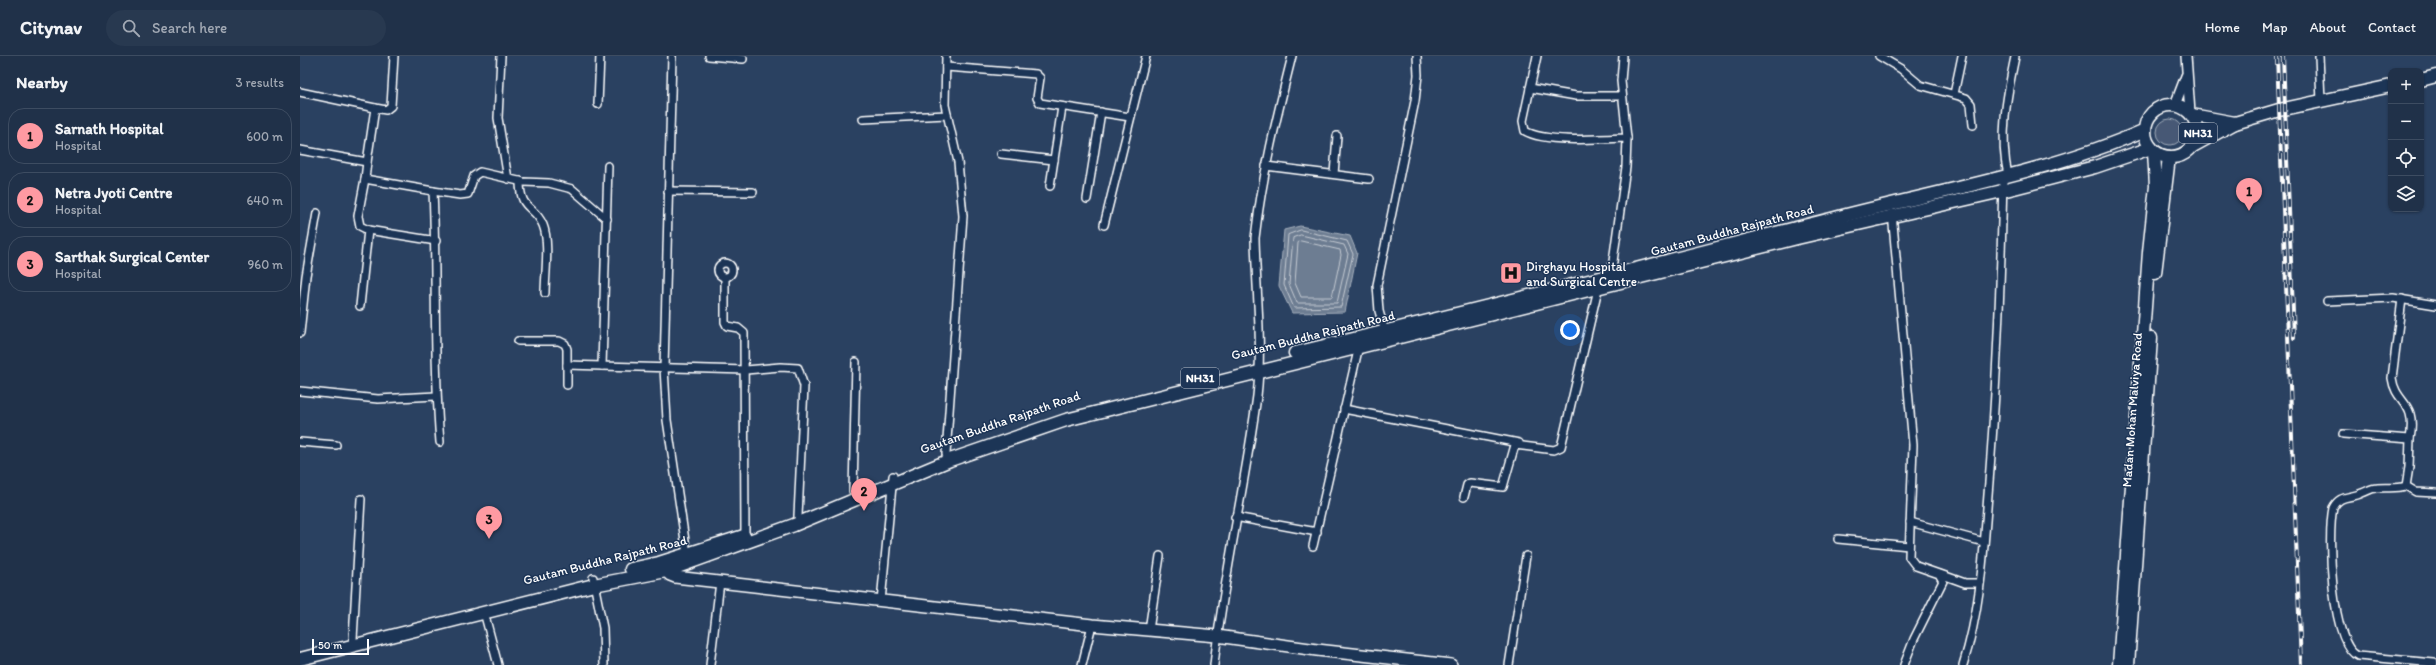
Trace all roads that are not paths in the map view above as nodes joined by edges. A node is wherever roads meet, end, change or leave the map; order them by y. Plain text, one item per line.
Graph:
1 (394, 56) edge
2 (501, 56) edge
3 (600, 56) edge
4 (672, 56) edge
5 (709, 56) edge
6 (946, 56) edge
7 (1146, 56) edge
8 (1292, 56) edge
9 (1417, 56) edge
10 (1537, 56) edge
11 (1623, 56) edge
12 (1879, 56) edge
13 (1962, 56) edge
14 (2186, 56) edge
15 (2319, 56) edge
16 (2015, 57) dead end
17 (743, 60) dead end
18 (946, 67) junction
19 (2187, 72) junction
20 (2436, 76) edge
21 (2424, 79) edge
22 (2388, 87) edge
23 (1530, 88) junction
24 (300, 92) edge
25 (1954, 94) junction
26 (1622, 96) junction
27 (2321, 101) junction
28 (598, 104) dead end
29 (2175, 105) junction
30 (1062, 107) junction
31 (375, 108) junction
32 (1101, 112) junction
33 (2191, 114) junction
34 (947, 115) junction
35 (1130, 117) junction
36 (863, 119) dead end
37 (2235, 123) junction
38 (1973, 125) dead end
39 (2145, 130) junction
40 (1337, 136) dead end
41 (1627, 138) junction
42 (2193, 146) junction
43 (300, 150) edge
44 (2153, 150) junction
45 (1001, 154) dead end
46 (2169, 157) junction
47 (1054, 160) junction
48 (368, 162) junction
49 (608, 166) dead end
50 (1266, 166) junction
51 (1334, 174) junction
52 (2005, 176) junction
53 (1369, 178) dead end
54 (365, 179) junction
55 (508, 179) junction
56 (520, 181) junction
57 (1050, 186) dead end
58 (433, 191) junction
59 (668, 191) junction
60 (2002, 191) junction
61 (753, 192) dead end
62 (1087, 199) dead end
63 (1891, 210) junction
64 (318, 213) dead end
65 (607, 219) junction
66 (1104, 225) dead end
67 (368, 230) junction
68 (436, 241) junction
69 (303, 275) edge
70 (1610, 276) junction
71 (725, 278) dead end
72 (1598, 289) junction
73 (545, 293) dead end
74 (2402, 299) junction
75 (2327, 301) dead end
76 (2436, 305) edge
77 (360, 306) dead end
78 (1385, 332) junction
79 (300, 333) edge
80 (518, 341) dead end
81 (1360, 343) junction
82 (856, 362) dead end
83 (567, 365) junction
84 (602, 366) junction
85 (1259, 366) junction
86 (664, 368) junction
87 (746, 370) junction
88 (567, 385) dead end
89 (300, 391) edge
90 (436, 396) junction
91 (1344, 409) junction
92 (2343, 434) dead end
93 (2410, 439) junction
94 (300, 442) edge
95 (440, 442) dead end
96 (336, 444) dead end
97 (1520, 444) junction
98 (946, 454) junction
99 (893, 479) junction
100 (2406, 486) junction
101 (853, 491) junction
102 (2436, 493) edge
103 (1464, 497) dead end
104 (361, 499) dead end
105 (798, 516) junction
106 (1235, 517) junction
107 (1910, 522) junction
108 (1317, 532) junction
109 (745, 536) junction
110 (1838, 539) dead end
111 (1984, 542) junction
112 (1313, 546) dead end
113 (1909, 546) junction
114 (687, 554) junction
115 (1160, 556) dead end
116 (1526, 556) dead end
117 (663, 567) junction
118 (1940, 574) junction
119 (594, 581) junction
120 (720, 582) junction
121 (1980, 583) junction
122 (881, 601) junction
123 (484, 612) junction
124 (1092, 625) junction
125 (1149, 630) junction
126 (1217, 636) junction
127 (353, 639) junction
128 (300, 652) edge
129 (300, 659) edge
130 (2434, 663) dead end
131 (498, 665) edge
132 (604, 665) edge
133 (710, 665) edge
134 (1082, 665) edge
135 (1214, 665) edge
136 (1451, 665) edge
137 (1509, 665) edge
138 (1904, 665) edge
139 (1963, 665) edge
140 (2119, 665) edge
141 (2128, 665) edge

1 - 31 street
2 - 55 street
3 - 28 street
4 - 59 street
5 - 17 street
6 - 18 street
7 - 35 street
8 - 50 street
9 - 78 street
10 - 23 street
11 - 26 street
12 - 25 street
13 - 25 street
14 - 19 street
15 - 27 street
16 - 52 street
18 - 30 street
18 - 34 street
19 - 29 street
19 - 33 street
20 - 21 highway
22 - 27 highway, NH31
23 - 26 street
23 - 41 street
24 - 31 street
25 - 38 street
26 - 41 street
27 - 37 highway, NH31
29 - 33 highway, NH31
29 - 39 highway, NH31
30 - 32 street
30 - 47 street
31 - 48 street
32 - 35 street
32 - 62 street
33 - 37 highway, NH31
33 - 42 highway, NH31
34 - 36 street
34 - 98 street
35 - 66 street
37 - 42 highway, NH31
39 - 44 highway
39 - 52 highway, Gautam Buddha Rajpath Road / NH31
40 - 51 street
41 - 70 street
42 - 46 highway, NH31
43 - 48 street
44 - 46 highway, NH31
44 - 60 highway, NH31
44 - 140 highway
45 - 47 street
46 - 141 highway, Madan Mohan Malviya Road
47 - 57 street
48 - 54 street
49 - 65 street
50 - 51 street
50 - 85 street
51 - 53 street
52 - 60 street
52 - 63 highway, Gautam Buddha Rajpath Road / NH31
54 - 58 street
54 - 67 street
55 - 56 street
55 - 58 street
56 - 65 street
56 - 73 street
58 - 68 street
59 - 61 street
59 - 86 street
60 - 63 highway, NH31
60 - 111 street
63 - 70 highway, Gautam Buddha Rajpath Road / NH31
63 - 72 highway, NH31
63 - 107 street
64 - 69 street
65 - 84 street
67 - 68 street
67 - 77 street
68 - 90 street
69 - 79 street
70 - 78 highway, Gautam Buddha Rajpath Road / NH31
71 - 87 street
72 - 81 highway, NH31
72 - 97 street
74 - 75 street
74 - 76 street
74 - 93 street
78 - 81 highway, Gautam Buddha Rajpath Road / NH31
80 - 83 street
81 - 85 highway, Gautam Buddha Rajpath Road / NH31
81 - 91 street
82 - 101 street
83 - 84 street
83 - 88 street
84 - 86 street
85 - 98 highway, Gautam Buddha Rajpath Road / NH31
85 - 99 highway, NH31
85 - 106 street
86 - 87 street
86 - 114 street
87 - 105 street
87 - 109 street
89 - 90 street
90 - 95 street
91 - 97 street
91 - 108 street
92 - 93 street
93 - 100 street
94 - 96 street
97 - 103 street
98 - 99 highway, Gautam Buddha Rajpath Road / NH31
99 - 101 highway, Gautam Buddha Rajpath Road / NH31
99 - 117 highway, NH31
99 - 122 street
100 - 102 street
100 - 130 street
101 - 105 highway, Gautam Buddha Rajpath Road / NH31
104 - 127 street
105 - 109 highway, Gautam Buddha Rajpath Road / NH31
106 - 108 street
106 - 126 street
107 - 111 street
107 - 113 street
108 - 112 street
109 - 114 highway, Gautam Buddha Rajpath Road / NH31
110 - 113 street
111 - 121 street
113 - 118 street
114 - 117 highway, Gautam Buddha Rajpath Road / NH31
115 - 125 street
116 - 137 street
117 - 119 highway, Gautam Buddha Rajpath Road / NH31
117 - 120 main road
118 - 121 street
118 - 138 street
119 - 123 highway, NH31
119 - 127 highway, Gautam Buddha Rajpath Road / NH31
119 - 132 street
120 - 122 main road
120 - 133 street
121 - 139 street
122 - 124 main road
123 - 129 highway, NH31
123 - 131 street
124 - 125 main road
124 - 134 street
125 - 126 main road
126 - 135 street
126 - 136 main road
127 - 128 highway, Gautam Buddha Rajpath Road / NH31

